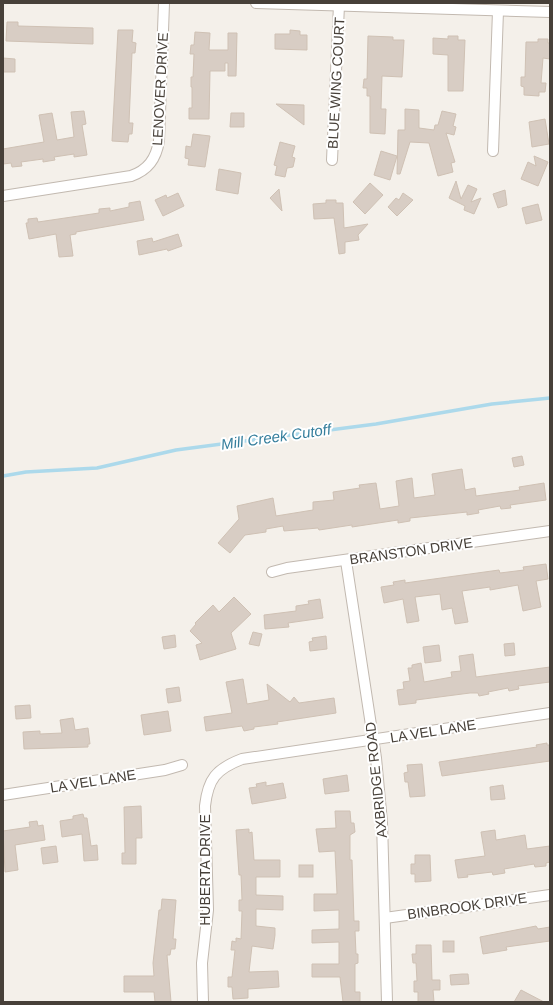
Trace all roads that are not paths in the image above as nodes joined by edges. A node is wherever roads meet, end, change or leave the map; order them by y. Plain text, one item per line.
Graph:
1 (164, 3) edge
2 (256, 3) edge
3 (339, 5) junction
4 (424, 6) edge
5 (498, 10) junction
6 (550, 12) edge
7 (493, 151) dead end
8 (332, 160) dead end
9 (3, 196) edge
10 (550, 531) edge
11 (346, 561) junction
12 (272, 572) dead end
13 (550, 713) edge
14 (373, 739) junction
15 (182, 765) dead end
16 (223, 768) joint
17 (3, 795) edge
18 (550, 895) edge
19 (385, 918) junction
20 (202, 1002) edge
21 (386, 1002) edge

1 - 9 street, LENOVER DRIVE
2 - 3 street
3 - 4 street
3 - 8 street, BLUE WING COURT
4 - 5 street
5 - 6 street
5 - 7 street
10 - 11 street, BRANSTON DRIVE
11 - 12 street, BRANSTON DRIVE
11 - 14 street, AXBRIDGE ROAD
13 - 14 street, LA VEL LANE
14 - 16 street, LA VEL LANE
14 - 19 street, AXBRIDGE ROAD
15 - 17 street, LA VEL LANE
16 - 20 street, HUBERTA DRIVE
18 - 19 street, BINBROOK DRIVE
19 - 21 street, AXBRIDGE ROAD

